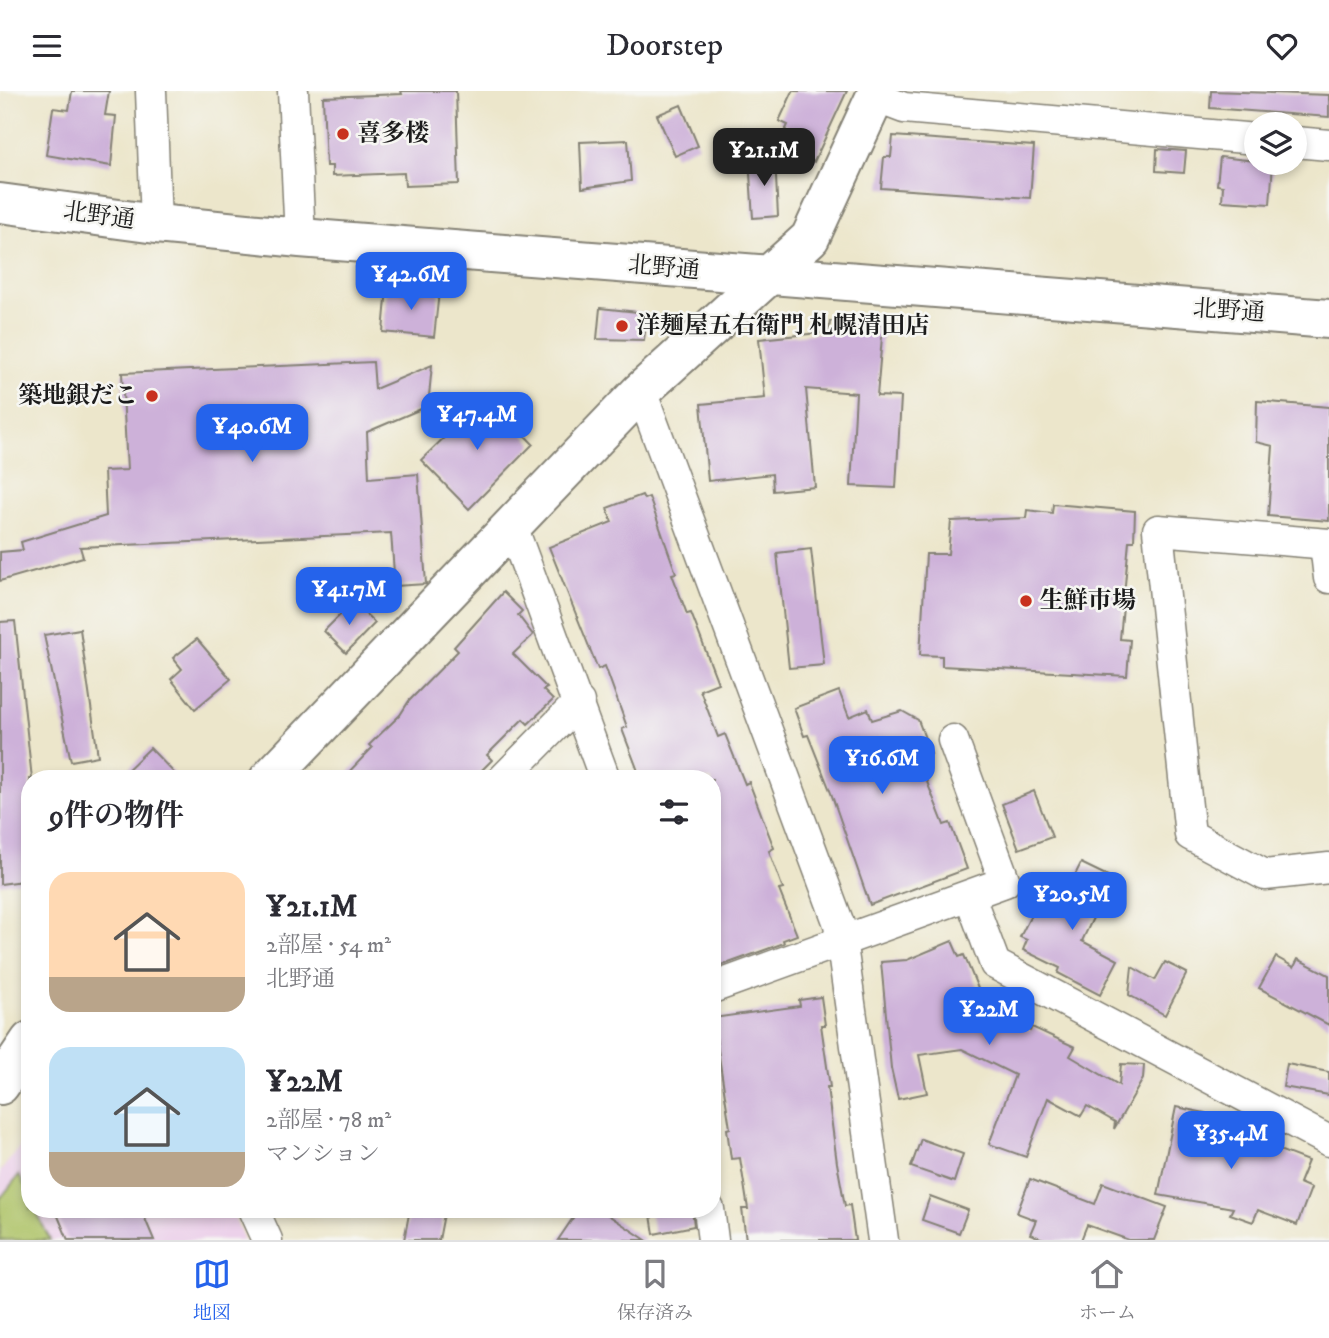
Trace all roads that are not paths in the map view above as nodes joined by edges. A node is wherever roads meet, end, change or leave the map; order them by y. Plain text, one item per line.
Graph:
1 (151, 91) edge
2 (293, 91) edge
3 (877, 94) edge
4 (1244, 138) edge
5 (1307, 143) edge
6 (1329, 145) edge
7 (0, 203) edge
8 (156, 224) junction
9 (300, 238) junction
10 (769, 276) junction
11 (1329, 319) edge
12 (641, 391) junction
13 (512, 526) junction
14 (1327, 544) edge
15 (1329, 578) edge
16 (579, 702) junction
17 (953, 740) dead end
18 (278, 770) edge
19 (512, 770) edge
20 (602, 770) edge
21 (1329, 868) edge
22 (970, 897) junction
23 (842, 940) junction
24 (721, 985) edge
25 (21, 1054) edge
26 (0, 1085) edge
27 (1329, 1141) edge
28 (257, 1218) edge
29 (710, 1218) edge
30 (886, 1239) edge
31 (267, 1240) edge
32 (713, 1240) edge

1 - 8 street
2 - 9 street
3 - 4 street
3 - 10 street
5 - 6 street
7 - 8 street, 北野通
8 - 9 street, 北野通
9 - 10 street, 北野通
10 - 11 street, 北野通
10 - 12 street
12 - 13 street
12 - 23 street
13 - 16 street
13 - 18 street
14 - 15 street
14 - 21 street
16 - 19 street
16 - 20 street
17 - 22 street
22 - 23 street
22 - 27 street
23 - 24 street
23 - 30 street
25 - 26 street
28 - 31 street
29 - 32 street

